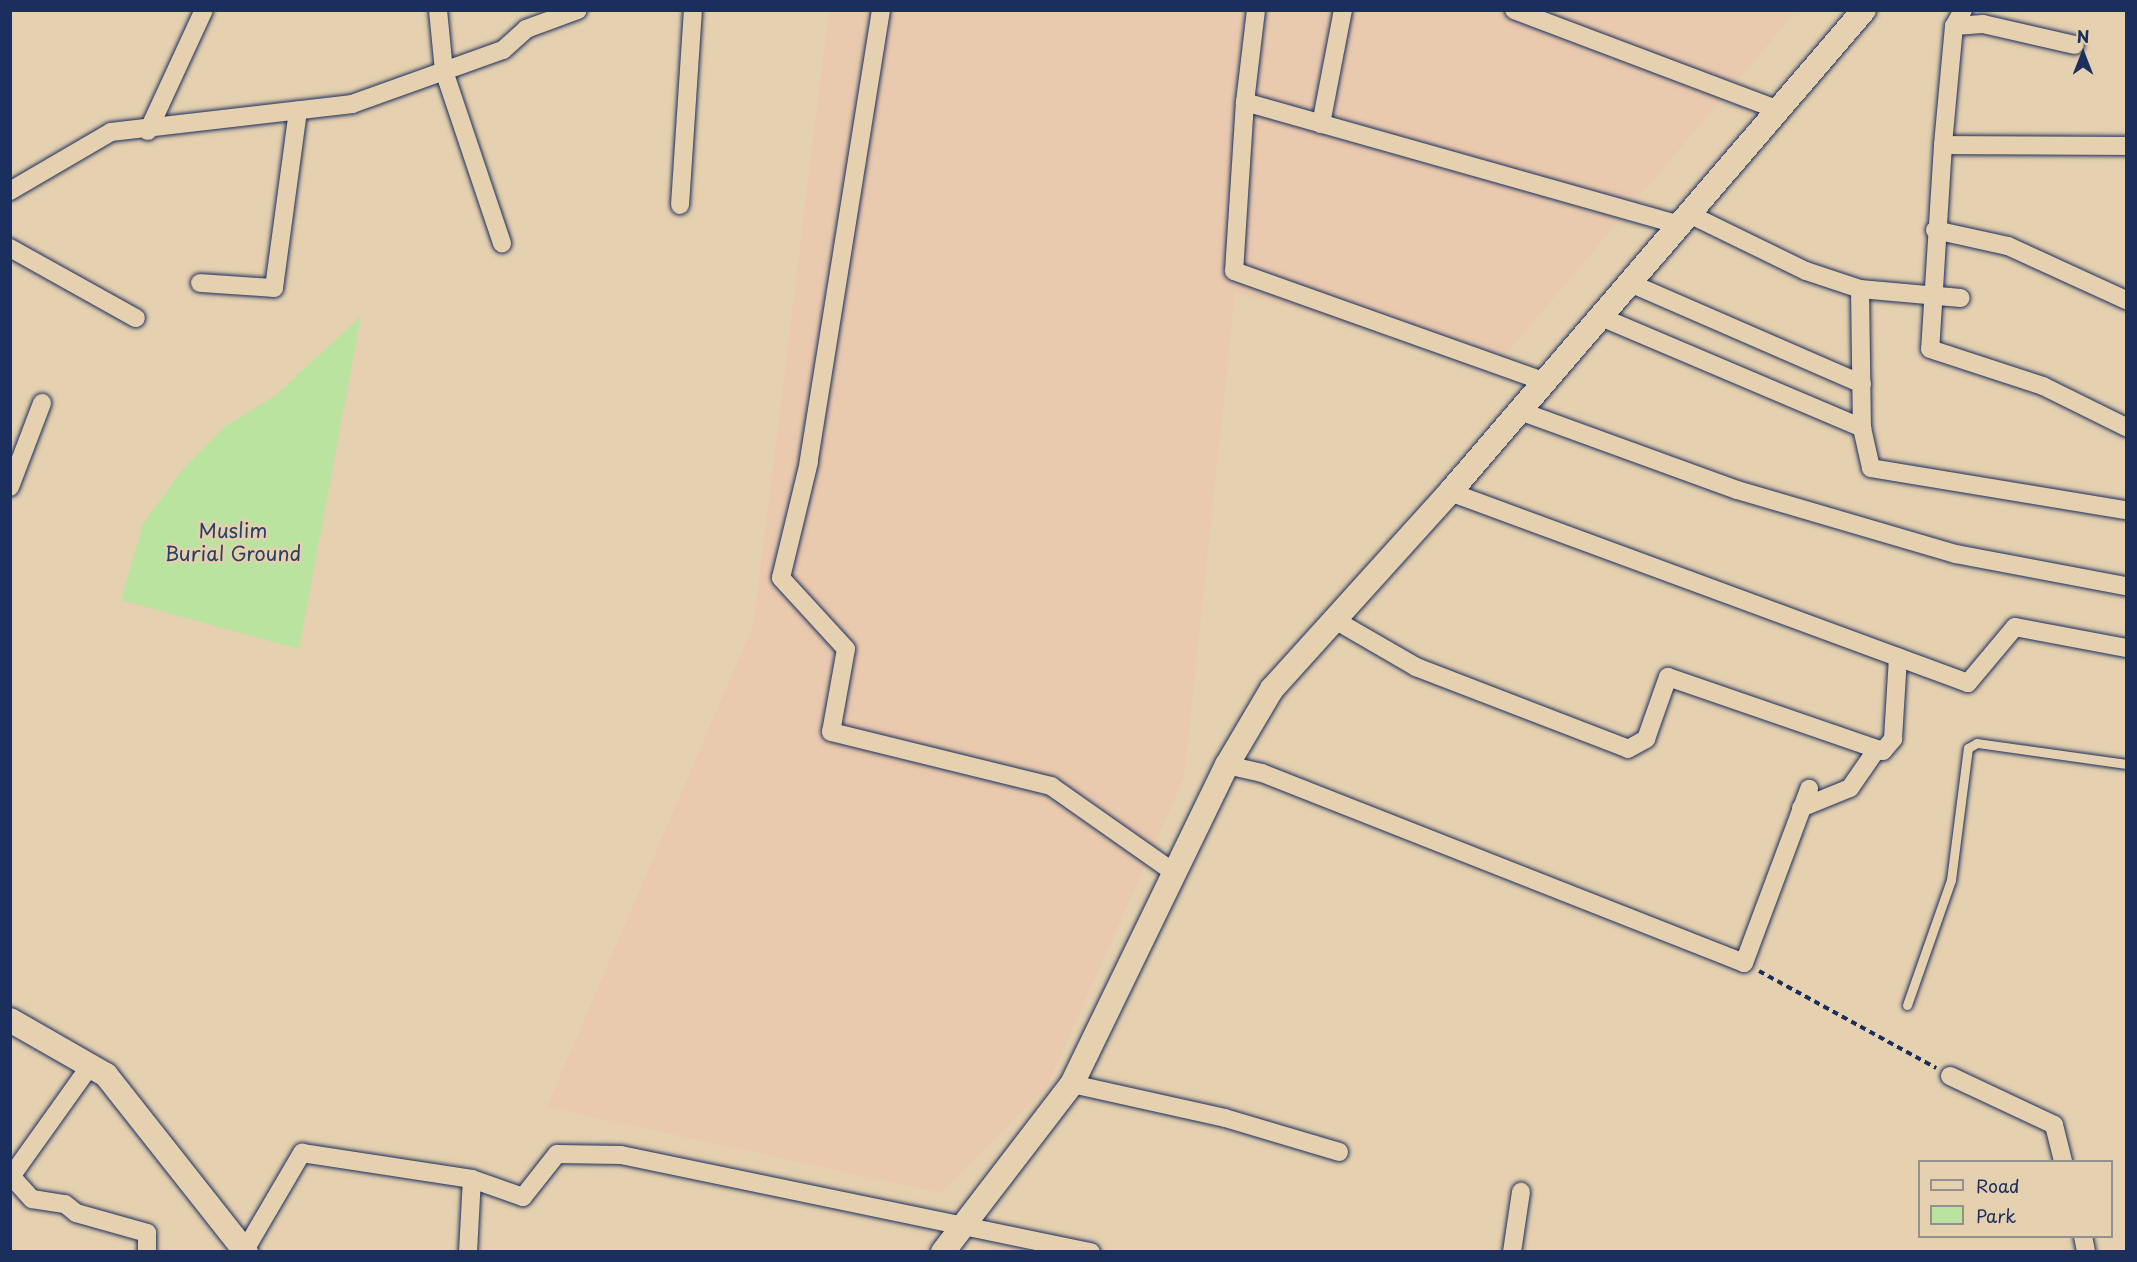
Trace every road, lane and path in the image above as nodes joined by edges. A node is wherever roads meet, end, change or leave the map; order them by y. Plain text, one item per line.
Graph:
1 (204, 10) edge
2 (438, 10) edge
3 (578, 10) edge
4 (693, 10) edge
5 (881, 10) edge
6 (1256, 10) edge
7 (1343, 10) edge
8 (1514, 10) edge
9 (1864, 10) edge
10 (1959, 18) edge
11 (2074, 45) dead end
12 (444, 71) junction
13 (1245, 102) junction
14 (1779, 110) junction
15 (298, 111) junction
16 (1321, 124) junction
17 (148, 131) junction
18 (1943, 145) junction
19 (2127, 146) edge
20 (10, 191) edge
21 (680, 205) dead end
22 (1685, 220) junction
23 (1935, 230) junction
24 (502, 243) dead end
25 (10, 248) edge
26 (200, 283) dead end
27 (1630, 283) junction
28 (1860, 289) junction
29 (1929, 295) junction
30 (1960, 298) dead end
31 (2127, 300) edge
32 (1601, 317) junction
33 (136, 318) dead end
34 (1545, 382) junction
35 (1862, 384) junction
36 (42, 403) dead end
37 (1520, 411) junction
38 (2127, 427) edge
39 (1862, 428) junction
40 (10, 487) edge
41 (1450, 492) junction
42 (2127, 510) edge
43 (2127, 586) edge
44 (1335, 620) junction
45 (2127, 648) edge
46 (1898, 657) junction
47 (1876, 749) junction
48 (2127, 764) edge
49 (1227, 765) junction
50 (1809, 789) dead end
51 (1802, 808) junction
52 (1176, 874) junction
53 (1744, 963) junction
54 (1907, 1005) dead end
55 (10, 1020) edge
56 (90, 1066) junction
57 (1950, 1076) joint
58 (1072, 1084) junction
59 (1339, 1152) dead end
60 (2063, 1160) edge
61 (11, 1177) edge
62 (472, 1179) junction
63 (1521, 1192) dead end
64 (964, 1222) junction
65 (147, 1251) edge
66 (245, 1251) edge
67 (468, 1251) edge
68 (943, 1251) edge
69 (1091, 1251) edge
70 (1512, 1251) edge

1 - 17 street
2 - 12 street
3 - 12 street
4 - 21 street
5 - 52 street
6 - 13 street
7 - 16 street
8 - 14 street
9 - 14 main road
10 - 11 street
10 - 18 street
12 - 15 street
12 - 24 street
13 - 16 street
13 - 34 street
14 - 22 main road
15 - 17 street
15 - 26 street
16 - 22 street
17 - 20 street
18 - 19 street
18 - 23 street
22 - 27 main road
22 - 28 street
23 - 29 street
23 - 31 street
25 - 33 street
27 - 32 main road
27 - 35 street
28 - 29 street
28 - 35 street
29 - 30 street
29 - 38 street
32 - 34 main road
32 - 39 street
34 - 37 main road
35 - 39 street
36 - 40 street
37 - 41 main road
37 - 43 street
39 - 42 street
41 - 44 main road
41 - 46 street
44 - 47 street
44 - 49 main road
45 - 46 street
46 - 47 street
47 - 51 street
48 - 54 lane
49 - 52 main road
49 - 53 street
50 - 51 street
51 - 53 street
52 - 58 main road
53 - 57 path
55 - 56 main road
56 - 61 street
56 - 66 main road
57 - 60 street
58 - 59 street
58 - 64 main road
61 - 65 street
62 - 64 street
62 - 66 street
62 - 67 street
63 - 70 street
64 - 68 main road
64 - 69 street

